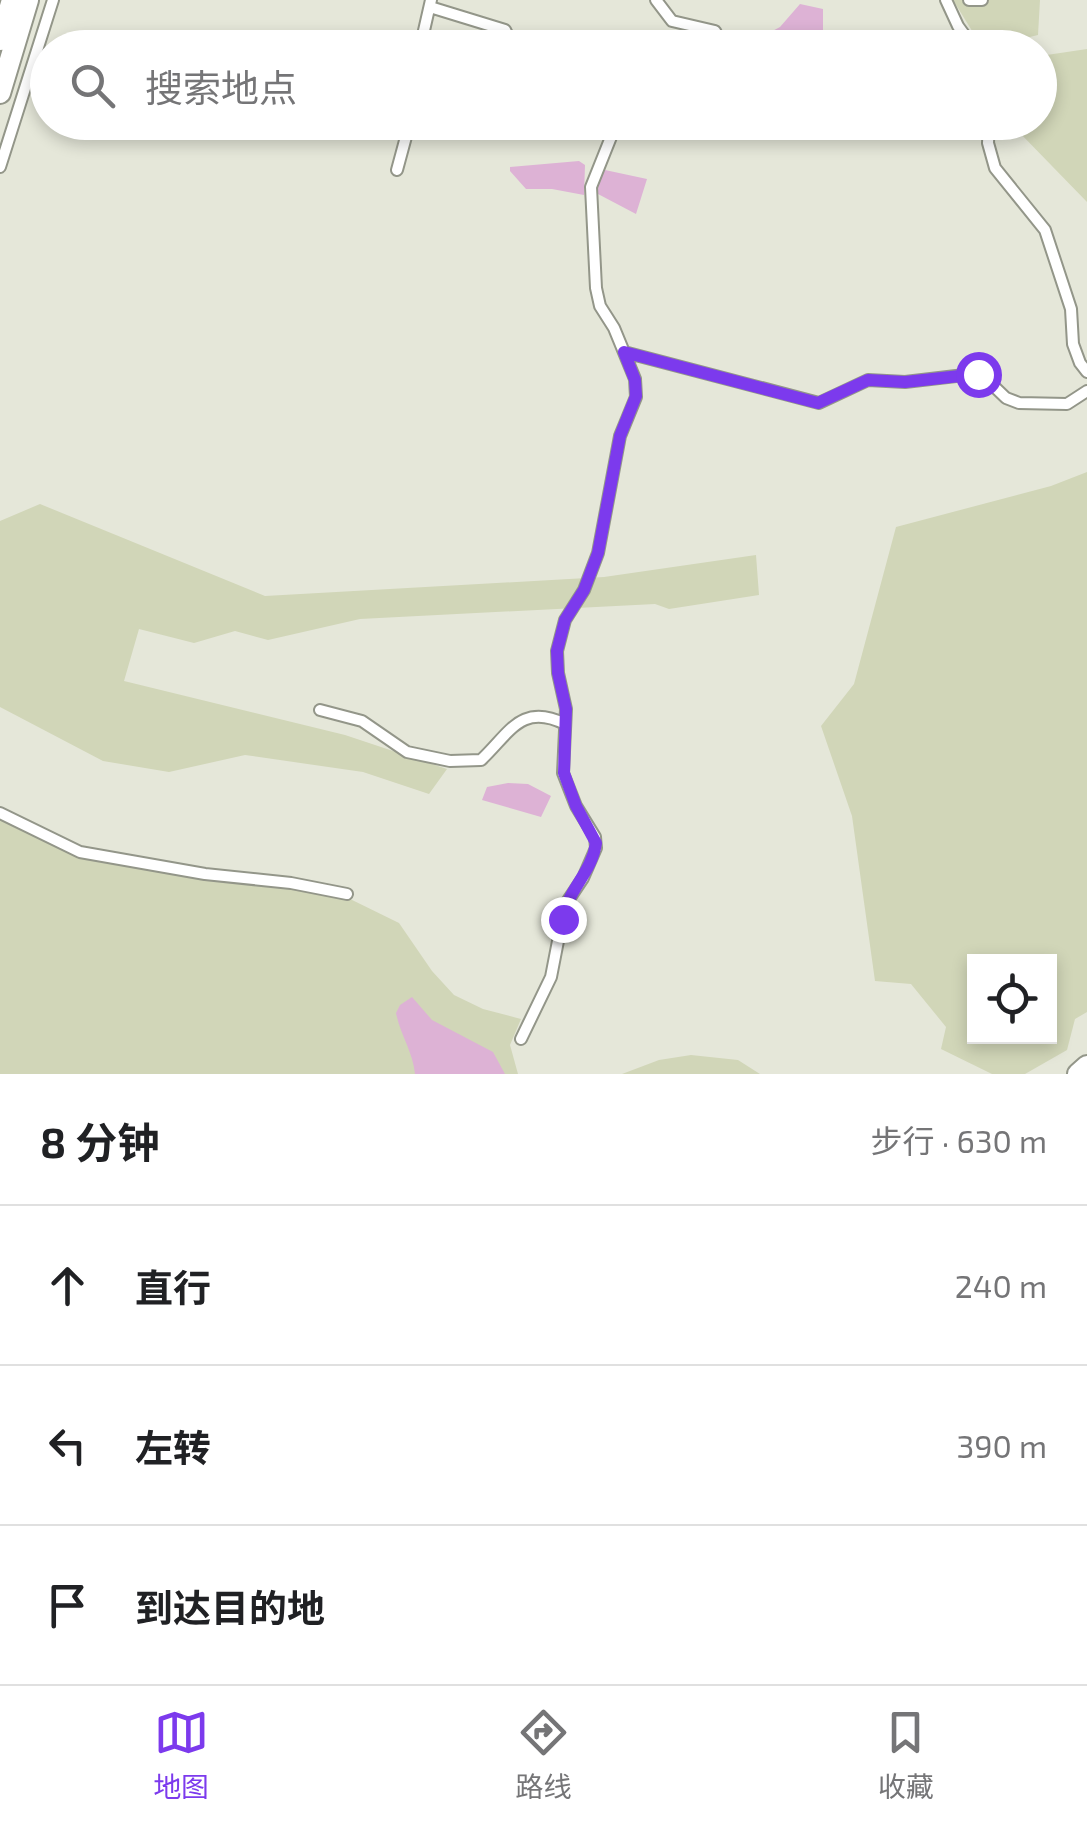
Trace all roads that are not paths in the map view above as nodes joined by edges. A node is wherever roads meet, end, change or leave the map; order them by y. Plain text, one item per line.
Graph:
1 (12, 0) edge
2 (28, 0) edge
3 (53, 0) edge
4 (656, 0) edge
5 (946, 0) edge
6 (969, 0) edge
7 (982, 0) edge
8 (430, 4) edge
9 (43, 30) edge
10 (424, 30) edge
11 (505, 30) edge
12 (712, 30) edge
13 (961, 30) edge
14 (0, 40) edge
15 (30, 72) edge
16 (0, 93) edge
17 (405, 140) edge
18 (609, 140) edge
19 (988, 140) edge
20 (0, 167) edge
21 (397, 170) dead end
22 (624, 352) junction
23 (1087, 372) edge
24 (1087, 390) edge
25 (320, 710) dead end
26 (566, 724) junction
27 (0, 813) edge
28 (347, 894) dead end
29 (521, 1038) dead end
30 (1087, 1066) edge
31 (1078, 1074) edge

1 - 14 highway
2 - 16 highway
3 - 9 street
4 - 12 street
5 - 13 street
6 - 7 street
8 - 10 street
8 - 11 street
15 - 20 street
17 - 21 street
18 - 22 street
19 - 23 street
22 - 24 street
22 - 26 street
25 - 26 street
26 - 29 street
27 - 28 street
30 - 31 highway

